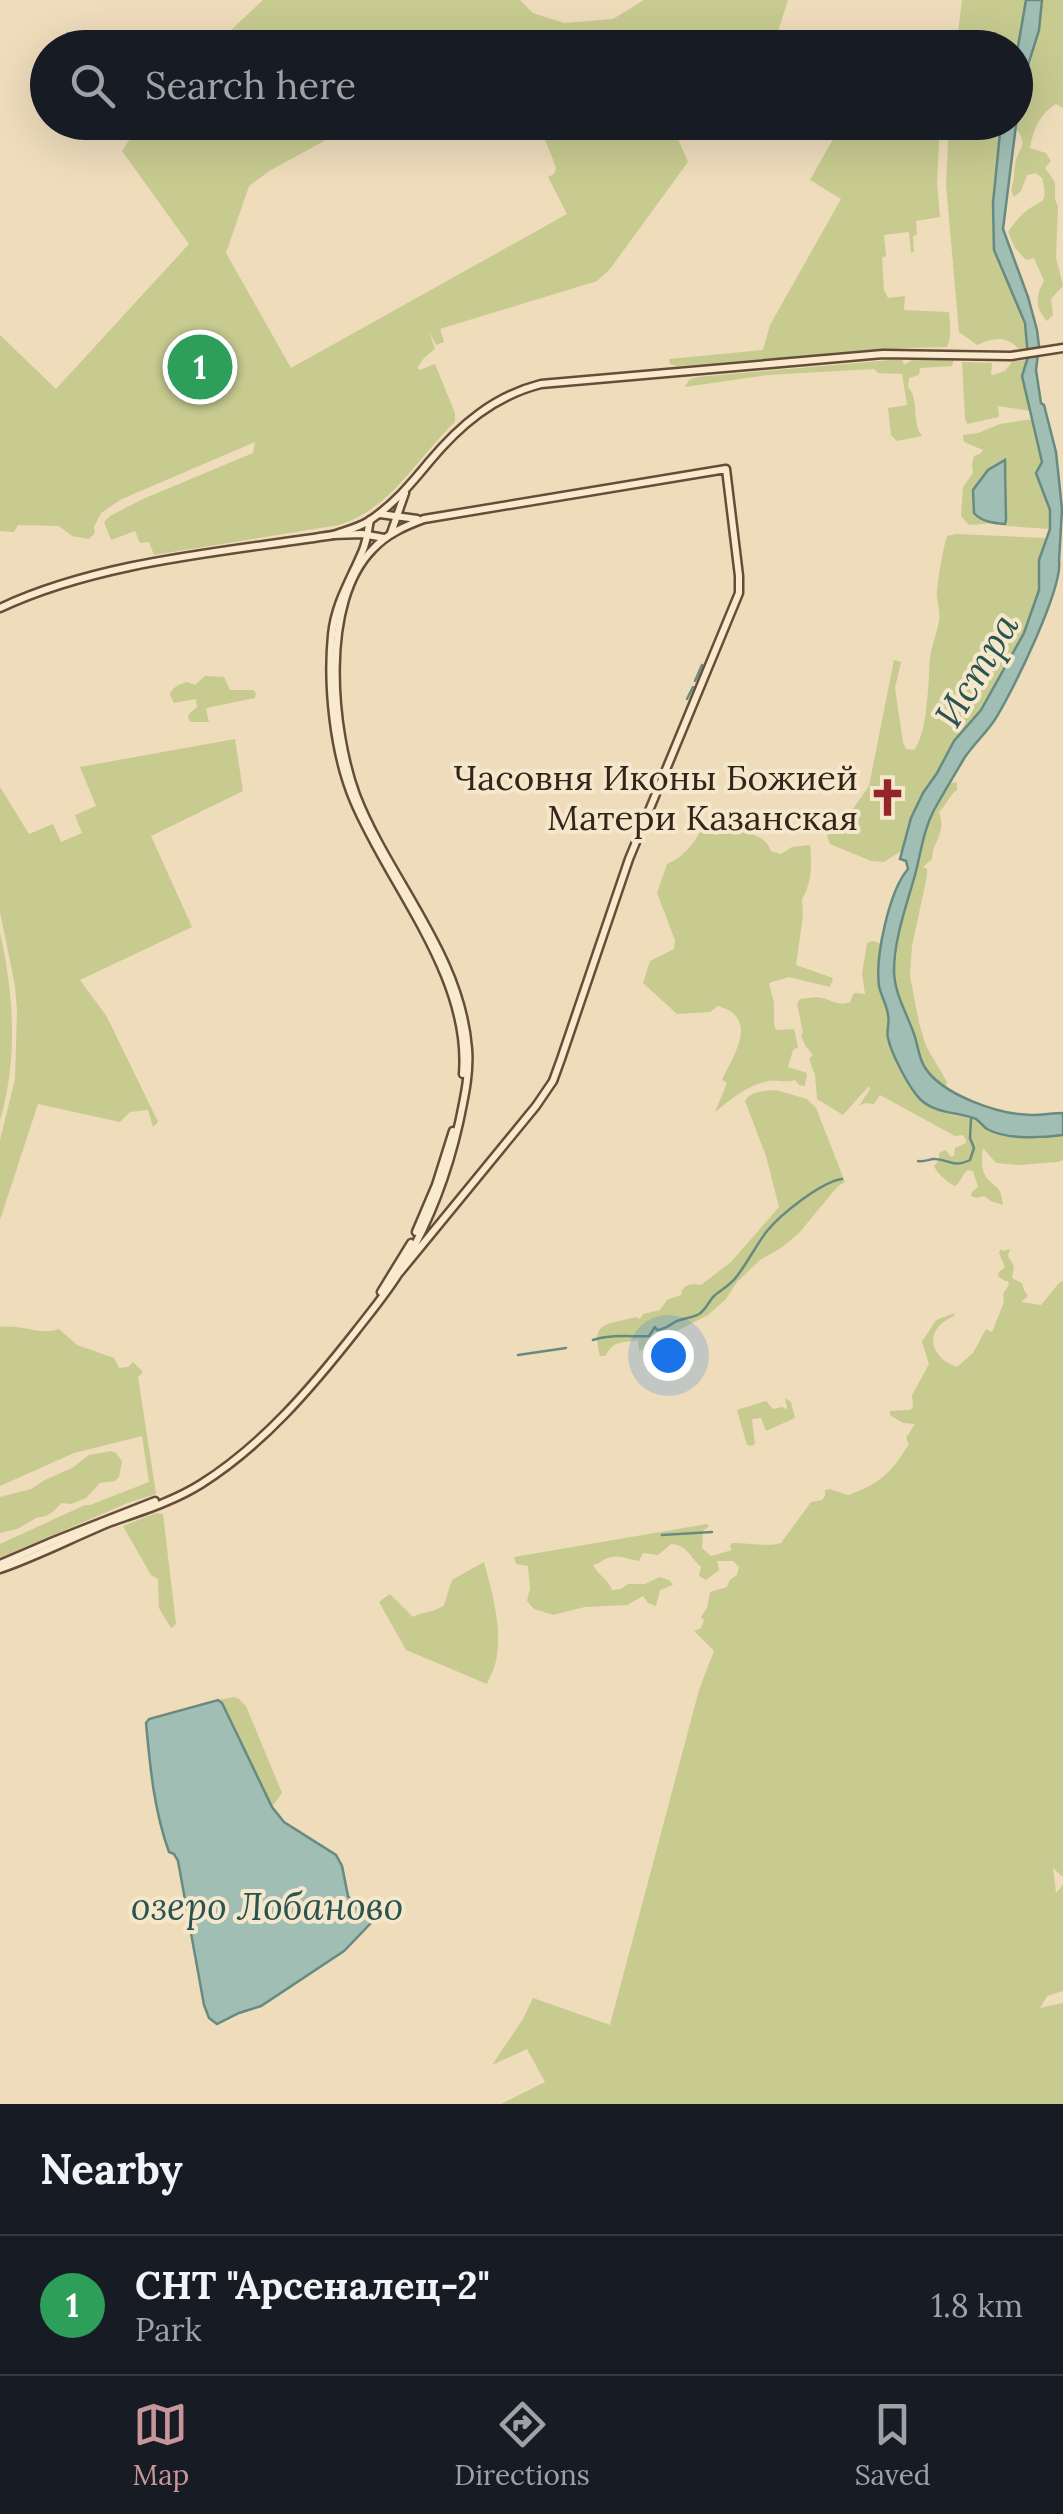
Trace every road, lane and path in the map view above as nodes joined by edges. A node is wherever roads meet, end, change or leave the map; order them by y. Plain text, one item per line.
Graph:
1 (1062, 348) edge
2 (406, 492) junction
3 (402, 501) junction
4 (391, 517) junction
5 (410, 519) junction
6 (424, 519) junction
7 (371, 527) junction
8 (390, 533) junction
9 (333, 535) junction
10 (345, 535) junction
11 (362, 552) junction
12 (0, 608) edge
13 (419, 1239) junction
14 (0, 1567) edge

1 - 2 main road
2 - 3 main road
2 - 7 main road
3 - 4 main road
3 - 5 main road
4 - 5 main road
4 - 7 main road
4 - 8 main road
5 - 6 main road
6 - 8 main road
6 - 13 main road
7 - 8 main road
7 - 9 main road
7 - 10 main road
7 - 11 main road
8 - 13 main road
9 - 10 main road
9 - 12 main road
10 - 11 main road
11 - 13 main road
13 - 14 main road
13 - 14 main road

